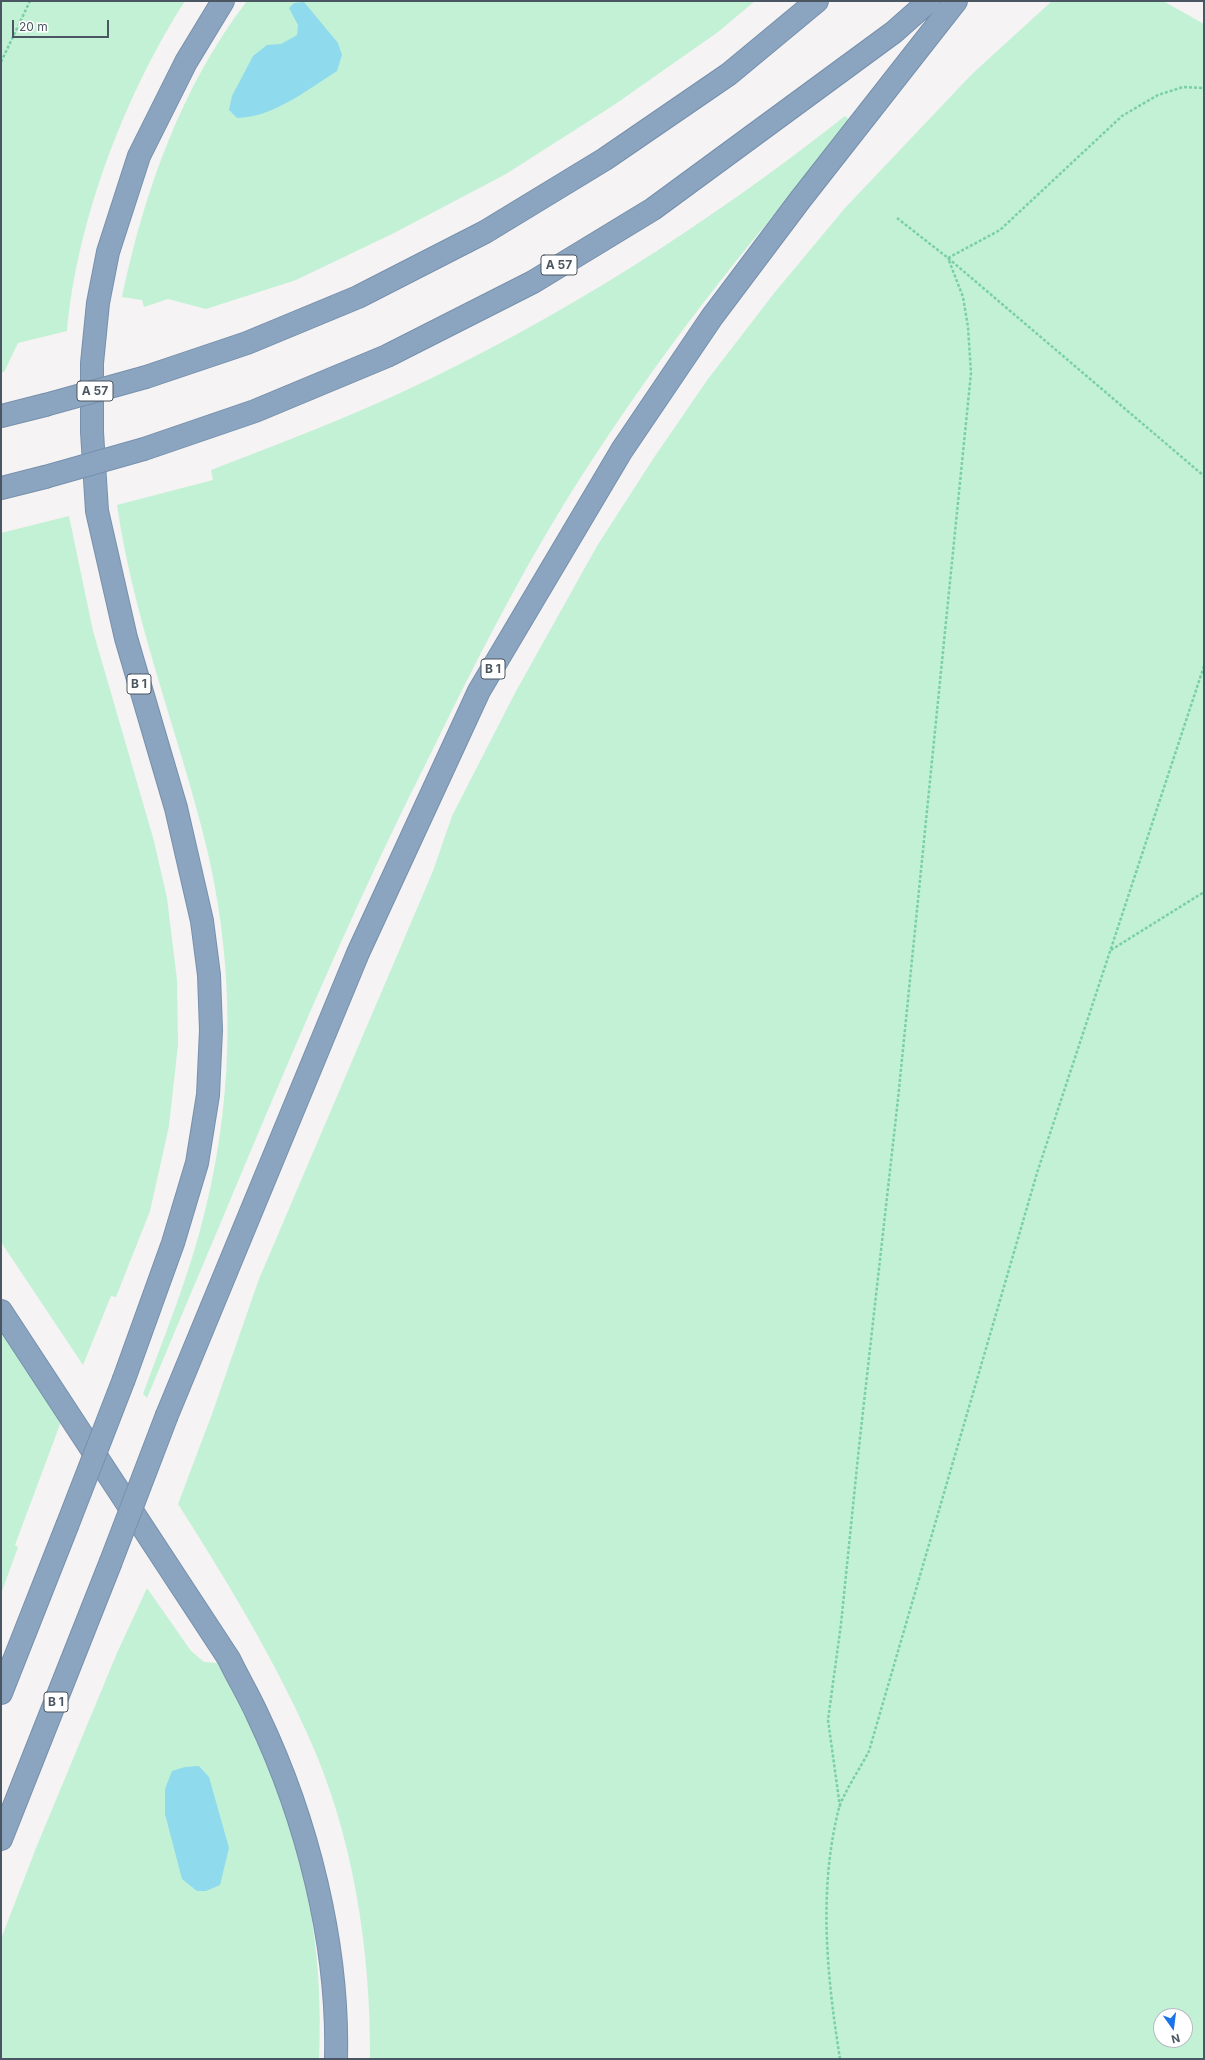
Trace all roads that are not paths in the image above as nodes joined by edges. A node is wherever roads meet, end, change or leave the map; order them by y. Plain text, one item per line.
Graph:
1 (223, 1) edge
2 (817, 1) edge
3 (929, 1) edge
4 (956, 1) edge
5 (1, 416) edge
6 (1, 488) edge
7 (1, 1311) edge
8 (1, 1693) edge
9 (1, 1839) edge
10 (336, 2059) edge

1 - 8 highway, B 1, bridge
2 - 5 highway, A 57, bridge
3 - 6 highway, A 57, bridge
4 - 9 highway, B 1, bridge
7 - 10 highway

